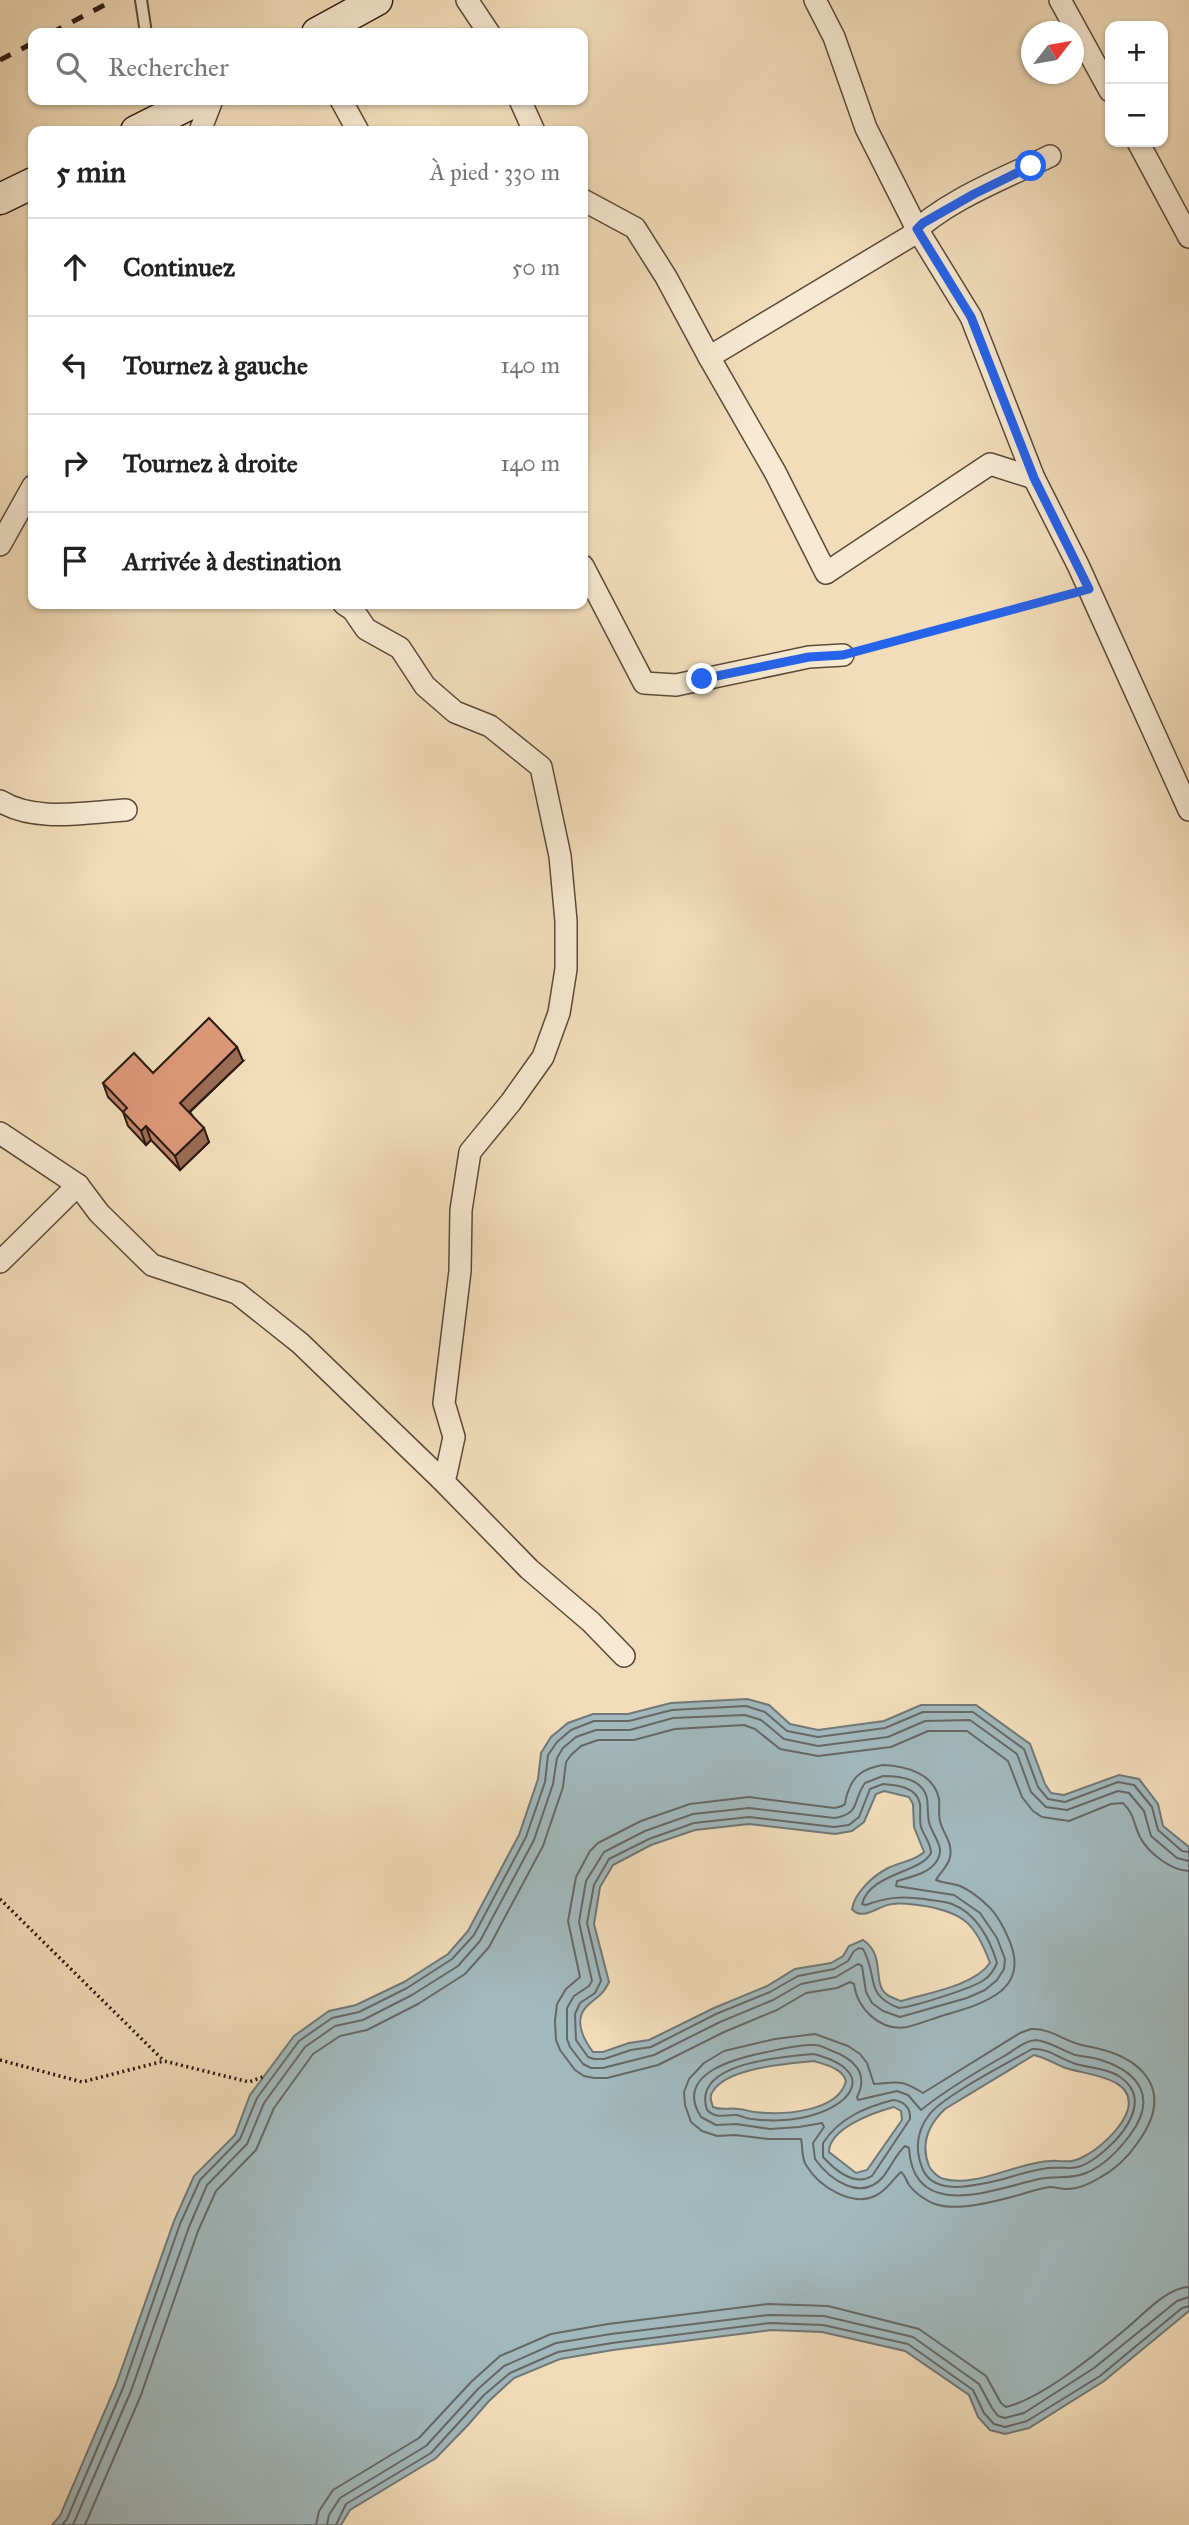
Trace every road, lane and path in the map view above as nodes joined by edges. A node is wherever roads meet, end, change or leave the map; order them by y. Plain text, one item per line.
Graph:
1 (141, 0) edge
2 (377, 0) edge
3 (467, 0) edge
4 (815, 0) edge
5 (1060, 0) edge
6 (145, 28) edge
7 (326, 28) edge
8 (486, 28) edge
9 (1106, 84) edge
10 (344, 105) edge
11 (522, 105) edge
12 (189, 110) edge
13 (149, 126) edge
14 (355, 126) edge
15 (532, 126) edge
16 (1141, 147) edge
17 (1050, 156) dead end
18 (28, 185) edge
19 (0, 199) edge
20 (588, 203) edge
21 (917, 229) junction
22 (1189, 237) edge
23 (709, 357) junction
24 (1034, 478) junction
25 (28, 495) edge
26 (0, 545) edge
27 (588, 576) edge
28 (1089, 589) junction
29 (352, 609) edge
30 (843, 655) joint
31 (0, 801) edge
32 (126, 810) dead end
33 (1189, 810) edge
34 (0, 1133) edge
35 (78, 1185) junction
36 (0, 1262) edge
37 (441, 1479) junction
38 (624, 1656) dead end
39 (0, 1899) edge
40 (0, 2060) edge
41 (164, 2061) junction
42 (265, 2076) dead end

1 - 6 lane
2 - 7 main road
3 - 8 street
4 - 21 street
5 - 9 street
10 - 14 street
11 - 15 street
12 - 13 main road
16 - 22 street
17 - 21 street
18 - 19 main road
20 - 23 street
21 - 23 street
21 - 24 street
23 - 24 street
24 - 28 street
25 - 26 street
27 - 30 street
28 - 30 path
28 - 33 street
29 - 37 street
31 - 32 street
34 - 35 street
35 - 36 street
35 - 37 street
37 - 38 street
39 - 41 path
40 - 41 path
41 - 42 path

